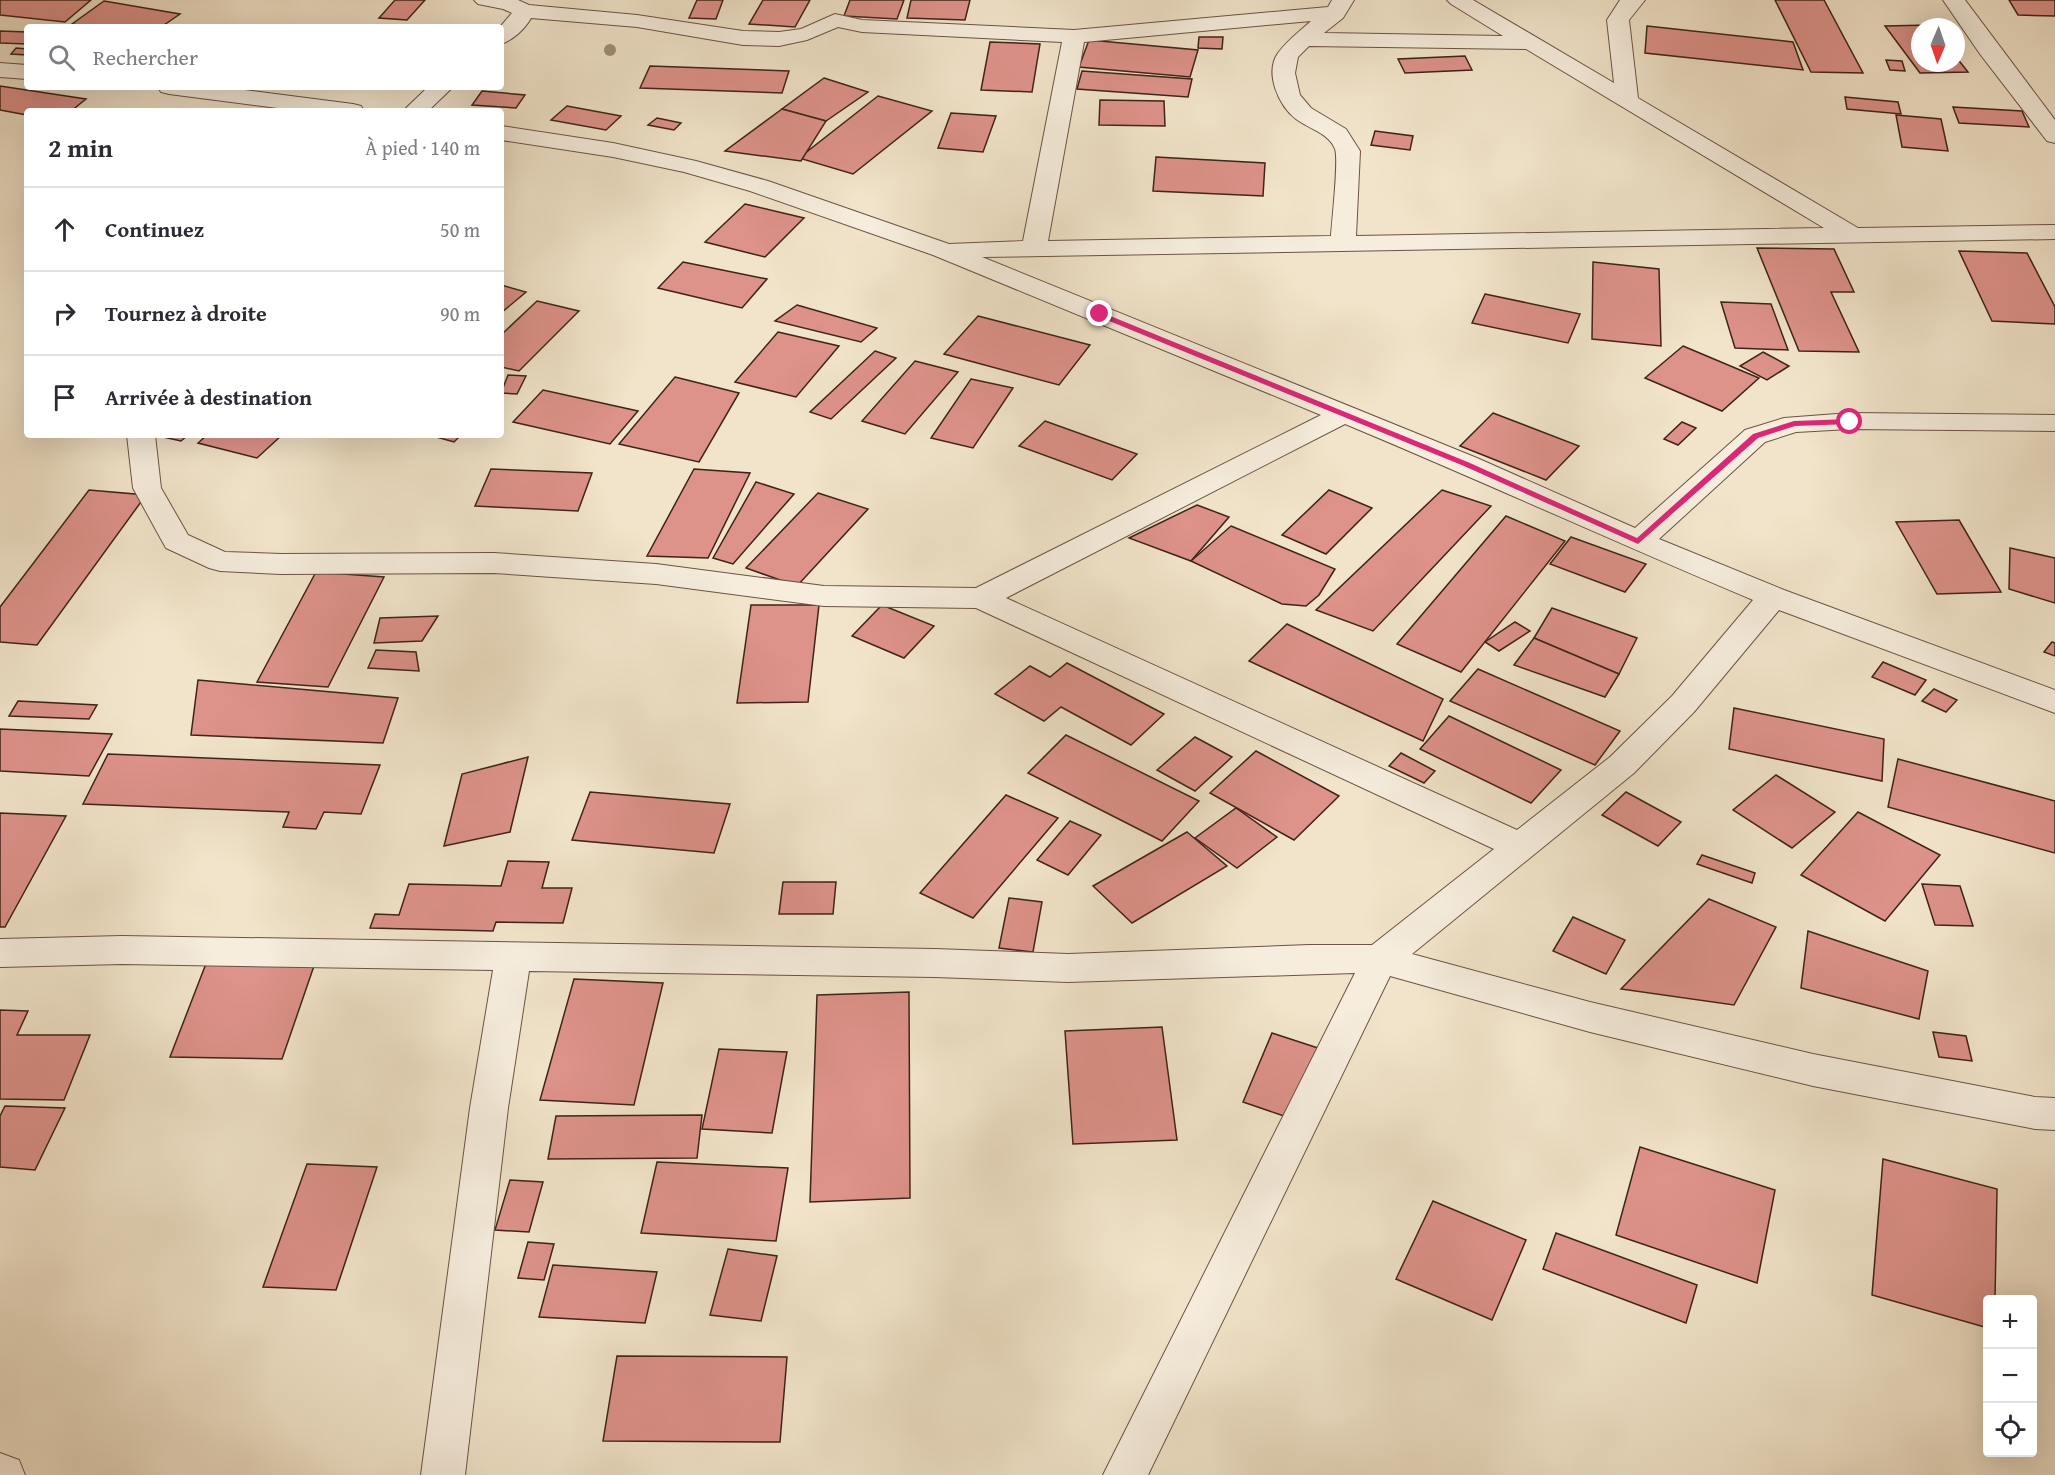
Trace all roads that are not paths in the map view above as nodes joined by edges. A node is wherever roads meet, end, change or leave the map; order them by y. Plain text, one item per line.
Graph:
1 (485, 0) edge
2 (1458, 0) edge
3 (1634, 0) edge
4 (1954, 0) edge
5 (1339, 7) edge
6 (834, 10) edge
7 (524, 11) junction
8 (504, 34) edge
9 (1074, 36) junction
10 (1303, 39) junction
11 (1532, 44) junction
12 (0, 70) edge
13 (24, 72) edge
14 (192, 90) edge
15 (438, 90) edge
16 (1627, 99) junction
17 (330, 108) edge
18 (418, 108) edge
19 (504, 133) edge
20 (2055, 136) edge
21 (2055, 232) edge
22 (1853, 235) junction
23 (1343, 244) junction
24 (1034, 249) junction
25 (942, 250) junction
26 (1344, 414) junction
27 (2055, 423) edge
28 (141, 438) edge
29 (1638, 542) junction
30 (1773, 597) junction
31 (981, 598) junction
32 (2055, 702) edge
33 (1519, 846) junction
34 (0, 953) edge
35 (513, 957) junction
36 (1380, 959) junction
37 (2055, 1114) edge
38 (443, 1475) edge
39 (1125, 1475) edge

1 - 7 street
2 - 11 street
3 - 16 street
4 - 20 street
5 - 9 street
5 - 10 street
6 - 7 street
6 - 9 street
7 - 8 street
9 - 24 street
10 - 11 street
10 - 23 street
11 - 16 street
12 - 13 street
14 - 17 street
15 - 18 street
16 - 22 street
19 - 25 street
21 - 22 street
22 - 23 street
23 - 24 street
24 - 25 street
25 - 26 street
26 - 29 street
26 - 31 street
27 - 29 street
28 - 31 street
29 - 30 street
30 - 32 street
30 - 33 street
31 - 33 street
33 - 36 street
34 - 35 street
35 - 36 street
35 - 38 street
36 - 37 street
36 - 39 street

